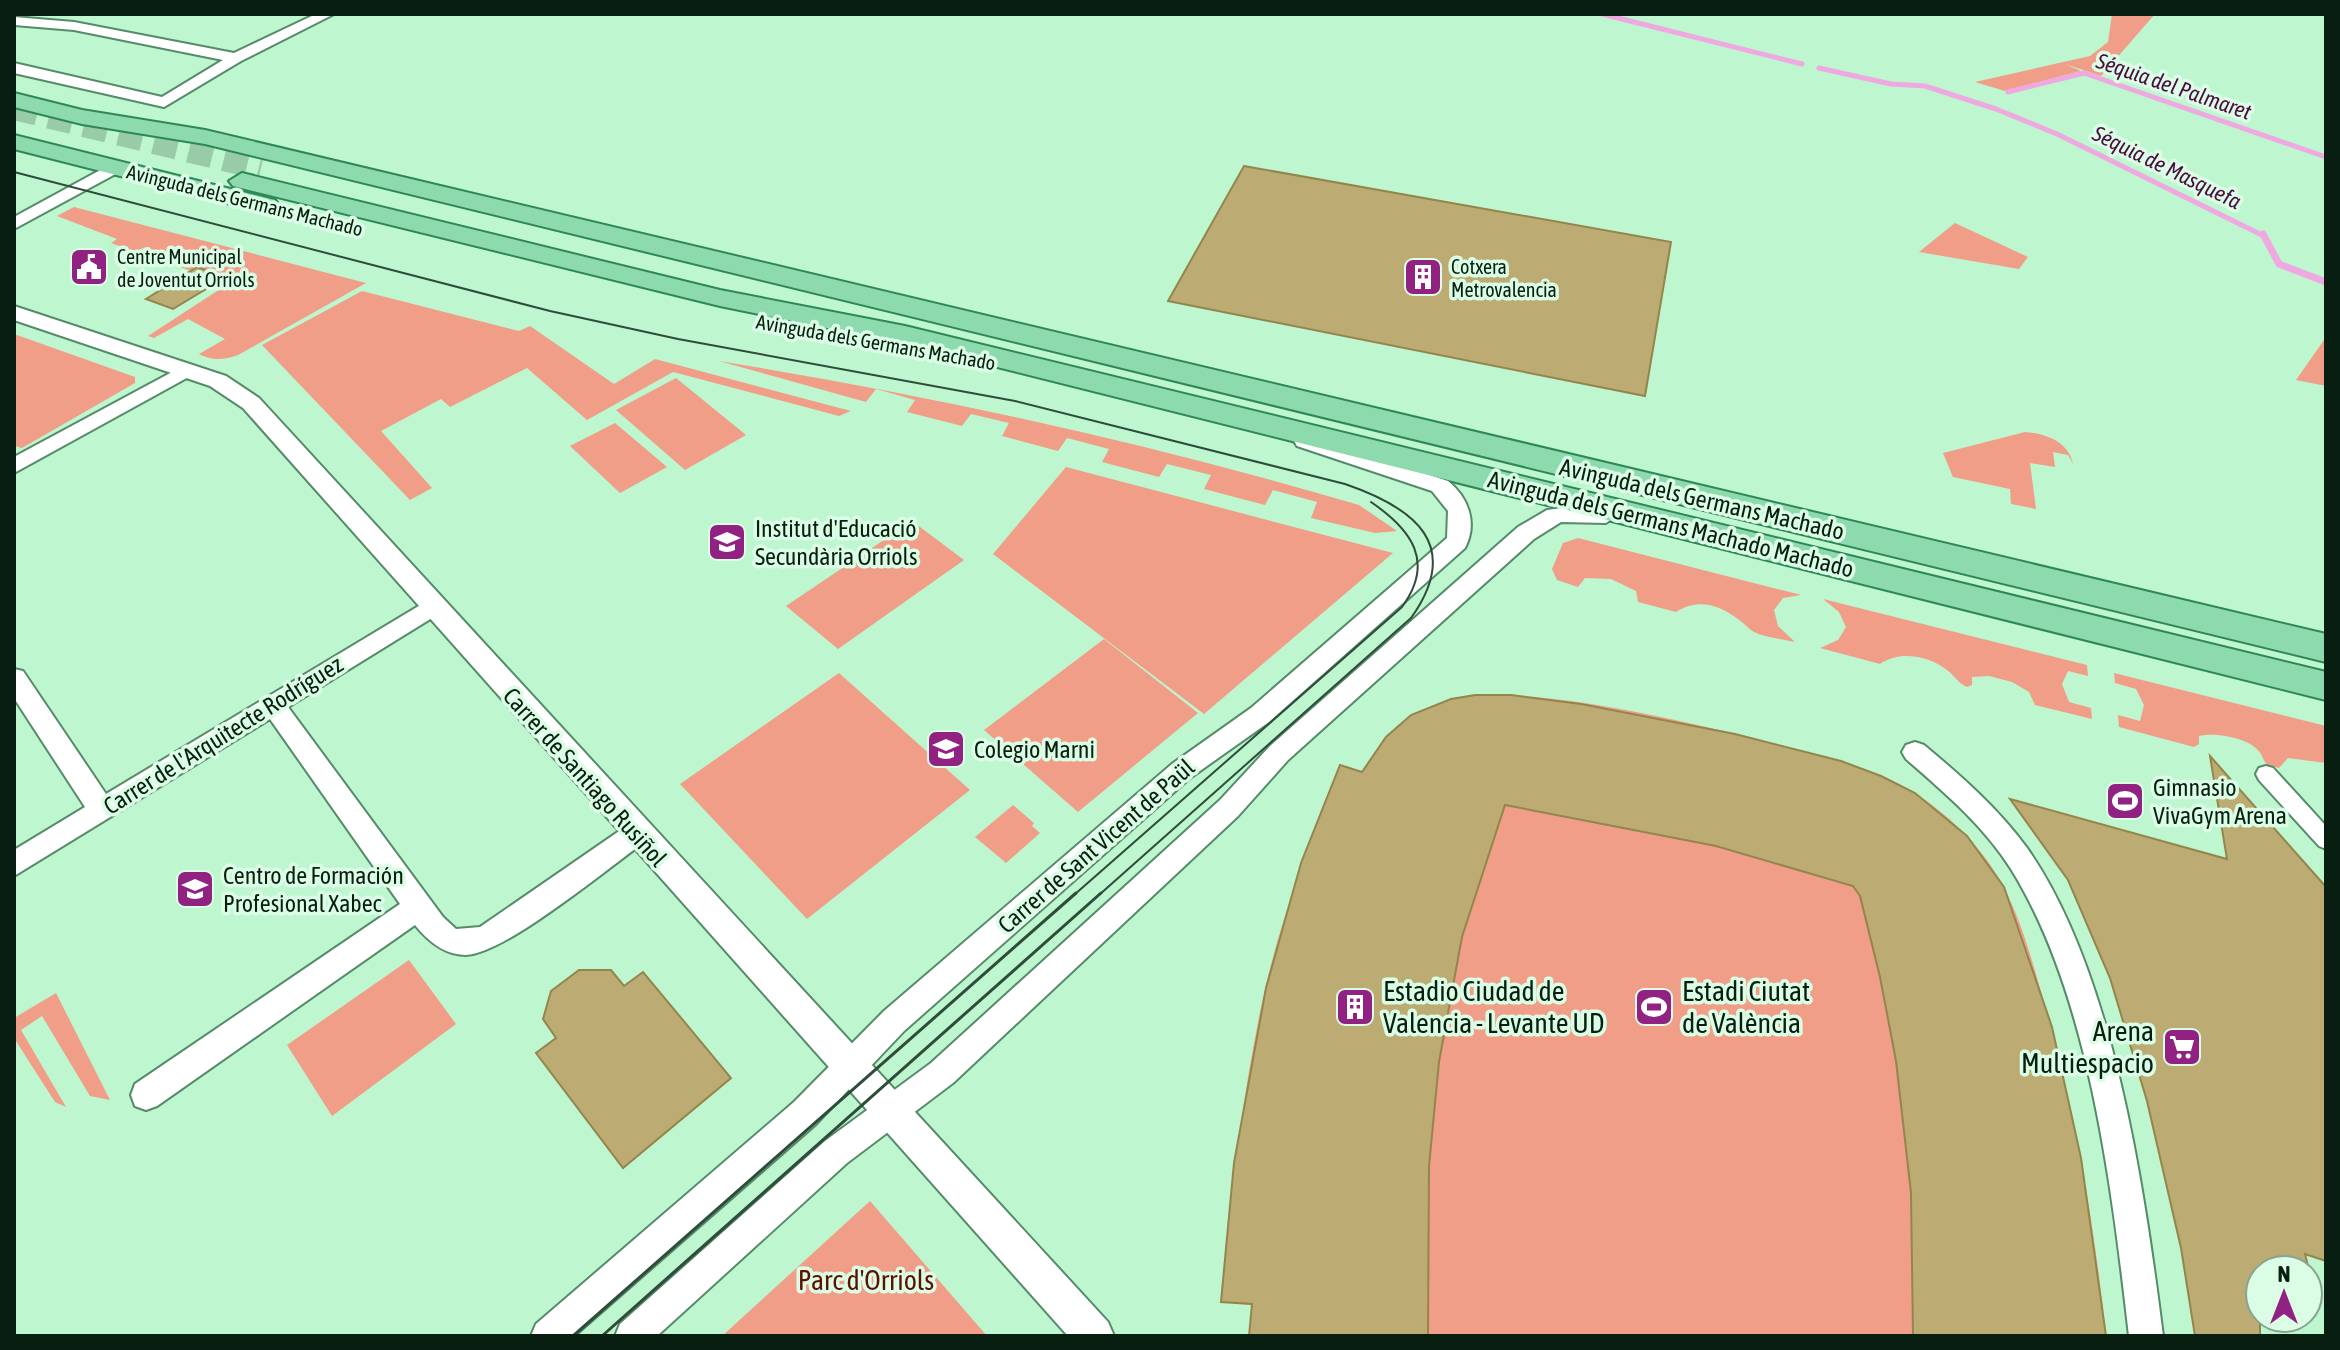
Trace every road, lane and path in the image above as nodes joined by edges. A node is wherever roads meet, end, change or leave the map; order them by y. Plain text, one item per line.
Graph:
1 (327, 14) edge
2 (14, 21) edge
3 (236, 58) junction
4 (14, 68) edge
5 (14, 100) edge
6 (14, 142) edge
7 (115, 167) junction
8 (256, 167) junction
9 (210, 191) junction
10 (14, 224) edge
11 (14, 313) edge
12 (1023, 352) junction
13 (187, 370) junction
14 (1253, 423) junction
15 (14, 466) edge
16 (1650, 520) junction
17 (432, 607) junction
18 (2326, 648) edge
19 (14, 678) edge
20 (2326, 686) edge
21 (273, 705) junction
22 (1915, 752) dead end
23 (2266, 774) dead end
24 (102, 810) junction
25 (637, 833) junction
26 (2326, 840) edge
27 (14, 864) edge
28 (418, 907) junction
29 (850, 1067) junction
30 (146, 1095) dead end
31 (893, 1111) junction
32 (548, 1336) edge
33 (632, 1336) edge
34 (1094, 1336) edge
35 (2146, 1336) edge

1 - 3 street
2 - 3 street
3 - 4 street
5 - 8 main road, Avinguda dels Germans Machado
6 - 7 main road, Avinguda dels Germans Machado
7 - 9 main road, Avinguda dels Germans Machado
7 - 10 street
8 - 9 main road
8 - 12 main road, Avinguda dels Germans Machado
9 - 12 main road, Avinguda dels Germans Machado
11 - 13 street, Carrer de Santiago Rusiñol
12 - 14 main road, Avinguda dels Germans Machado Machado
12 - 18 main road, Avinguda dels Germans Machado
13 - 15 street
13 - 17 street, Carrer de Santiago Rusiñol
14 - 16 main road, Avinguda dels Germans Machado Machado
14 - 29 street, Carrer de Sant Vicent de Paül
16 - 20 main road, Avinguda dels Germans Machado Machado
16 - 31 street
17 - 21 street, Carrer de l'Arquitecte Rodríguez
17 - 25 street, Carrer de Santiago Rusiñol
19 - 24 street
21 - 24 street, Carrer de l'Arquitecte Rodríguez
21 - 28 street
22 - 35 street
23 - 26 street
24 - 27 street, Carrer de l'Arquitecte Rodríguez
25 - 28 street
25 - 29 street, Carrer de Santiago Rusiñol
28 - 30 street
29 - 31 street, Carrer de Santiago Rusiñol
29 - 32 street, Carrer de Sant Vicent de Paül
31 - 33 street
31 - 34 street, Carrer de Santiago Rusiñol

